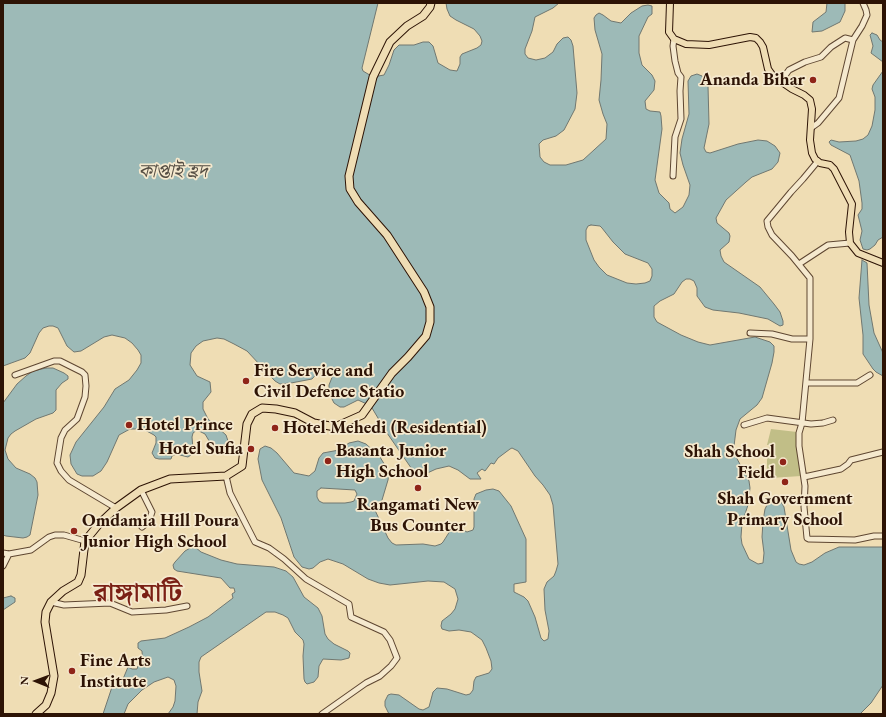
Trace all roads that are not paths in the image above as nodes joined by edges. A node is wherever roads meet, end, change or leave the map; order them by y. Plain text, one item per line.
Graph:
1 (431, 3) edge
2 (670, 3) edge
3 (863, 3) edge
4 (674, 39) junction
5 (853, 40) junction
6 (781, 81) junction
7 (810, 128) junction
8 (818, 161) junction
9 (673, 176) dead end
10 (850, 243) junction
11 (883, 263) edge
12 (799, 264) junction
13 (750, 333) dead end
14 (810, 339) junction
15 (16, 375) dead end
16 (870, 375) dead end
17 (806, 383) junction
18 (833, 420) dead end
19 (802, 423) junction
20 (744, 425) dead end
21 (883, 452) edge
22 (226, 476) junction
23 (804, 477) junction
24 (141, 490) junction
25 (116, 508) junction
26 (142, 527) dead end
27 (883, 536) edge
28 (85, 541) junction
29 (6, 553) edge
30 (3, 566) edge
31 (51, 602) junction
32 (187, 606) dead end
33 (36, 714) edge
34 (322, 714) edge

1 - 22 highway
2 - 4 main road
3 - 5 street
4 - 6 main road
4 - 9 street
5 - 6 street
5 - 7 street
6 - 7 main road
7 - 8 main road
8 - 10 main road
8 - 12 street
10 - 11 main road
10 - 12 street
12 - 14 street
13 - 14 street
14 - 17 street
15 - 25 street
16 - 17 street
17 - 19 street
18 - 19 street
19 - 20 street
19 - 23 street
21 - 23 street
22 - 24 highway
22 - 34 street
23 - 27 street
24 - 25 highway
24 - 26 street
25 - 28 highway
28 - 29 street
28 - 31 highway
29 - 30 street
31 - 32 street
31 - 33 highway

